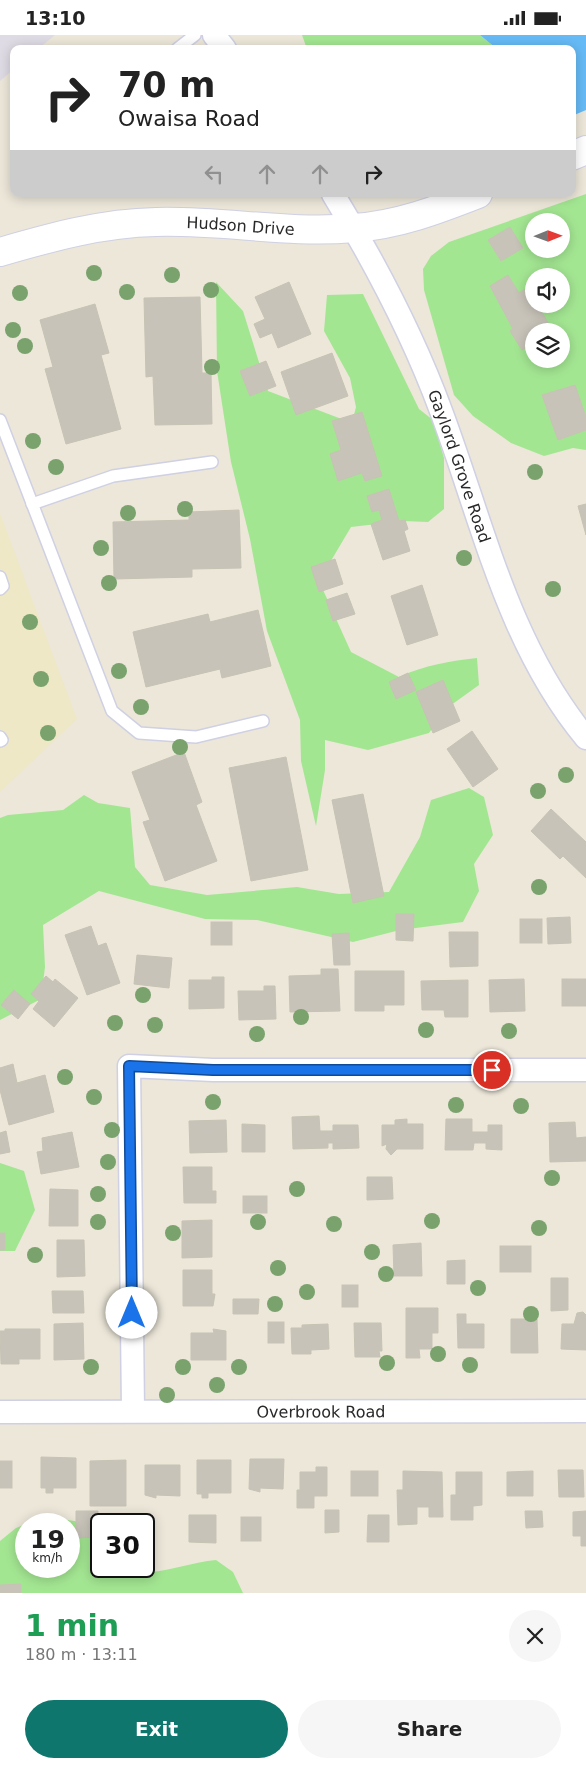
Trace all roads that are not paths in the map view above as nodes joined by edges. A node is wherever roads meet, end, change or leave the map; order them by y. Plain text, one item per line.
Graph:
1 (194, 35) edge
2 (214, 35) edge
3 (182, 45) edge
4 (222, 45) edge
5 (335, 197) edge
6 (470, 197) edge
7 (354, 228) junction
8 (0, 252) edge
9 (0, 420) edge
10 (212, 462) dead end
11 (32, 504) junction
12 (0, 577) edge
13 (0, 589) edge
14 (263, 721) dead end
15 (0, 737) edge
16 (586, 738) edge
17 (0, 741) edge
18 (586, 1070) edge
19 (133, 1410) junction
20 (0, 1411) edge
21 (586, 1411) edge

1 - 3 lane
2 - 4 street
5 - 7 street, Gaylord Grove Road
6 - 7 street, Hudson Drive
7 - 8 street, Hudson Drive
7 - 16 street, Gaylord Grove Road
9 - 11 lane
10 - 11 lane
11 - 14 lane
12 - 13 lane
15 - 17 lane
18 - 19 street
19 - 20 street, Overbrook Road
19 - 21 street, Overbrook Road

